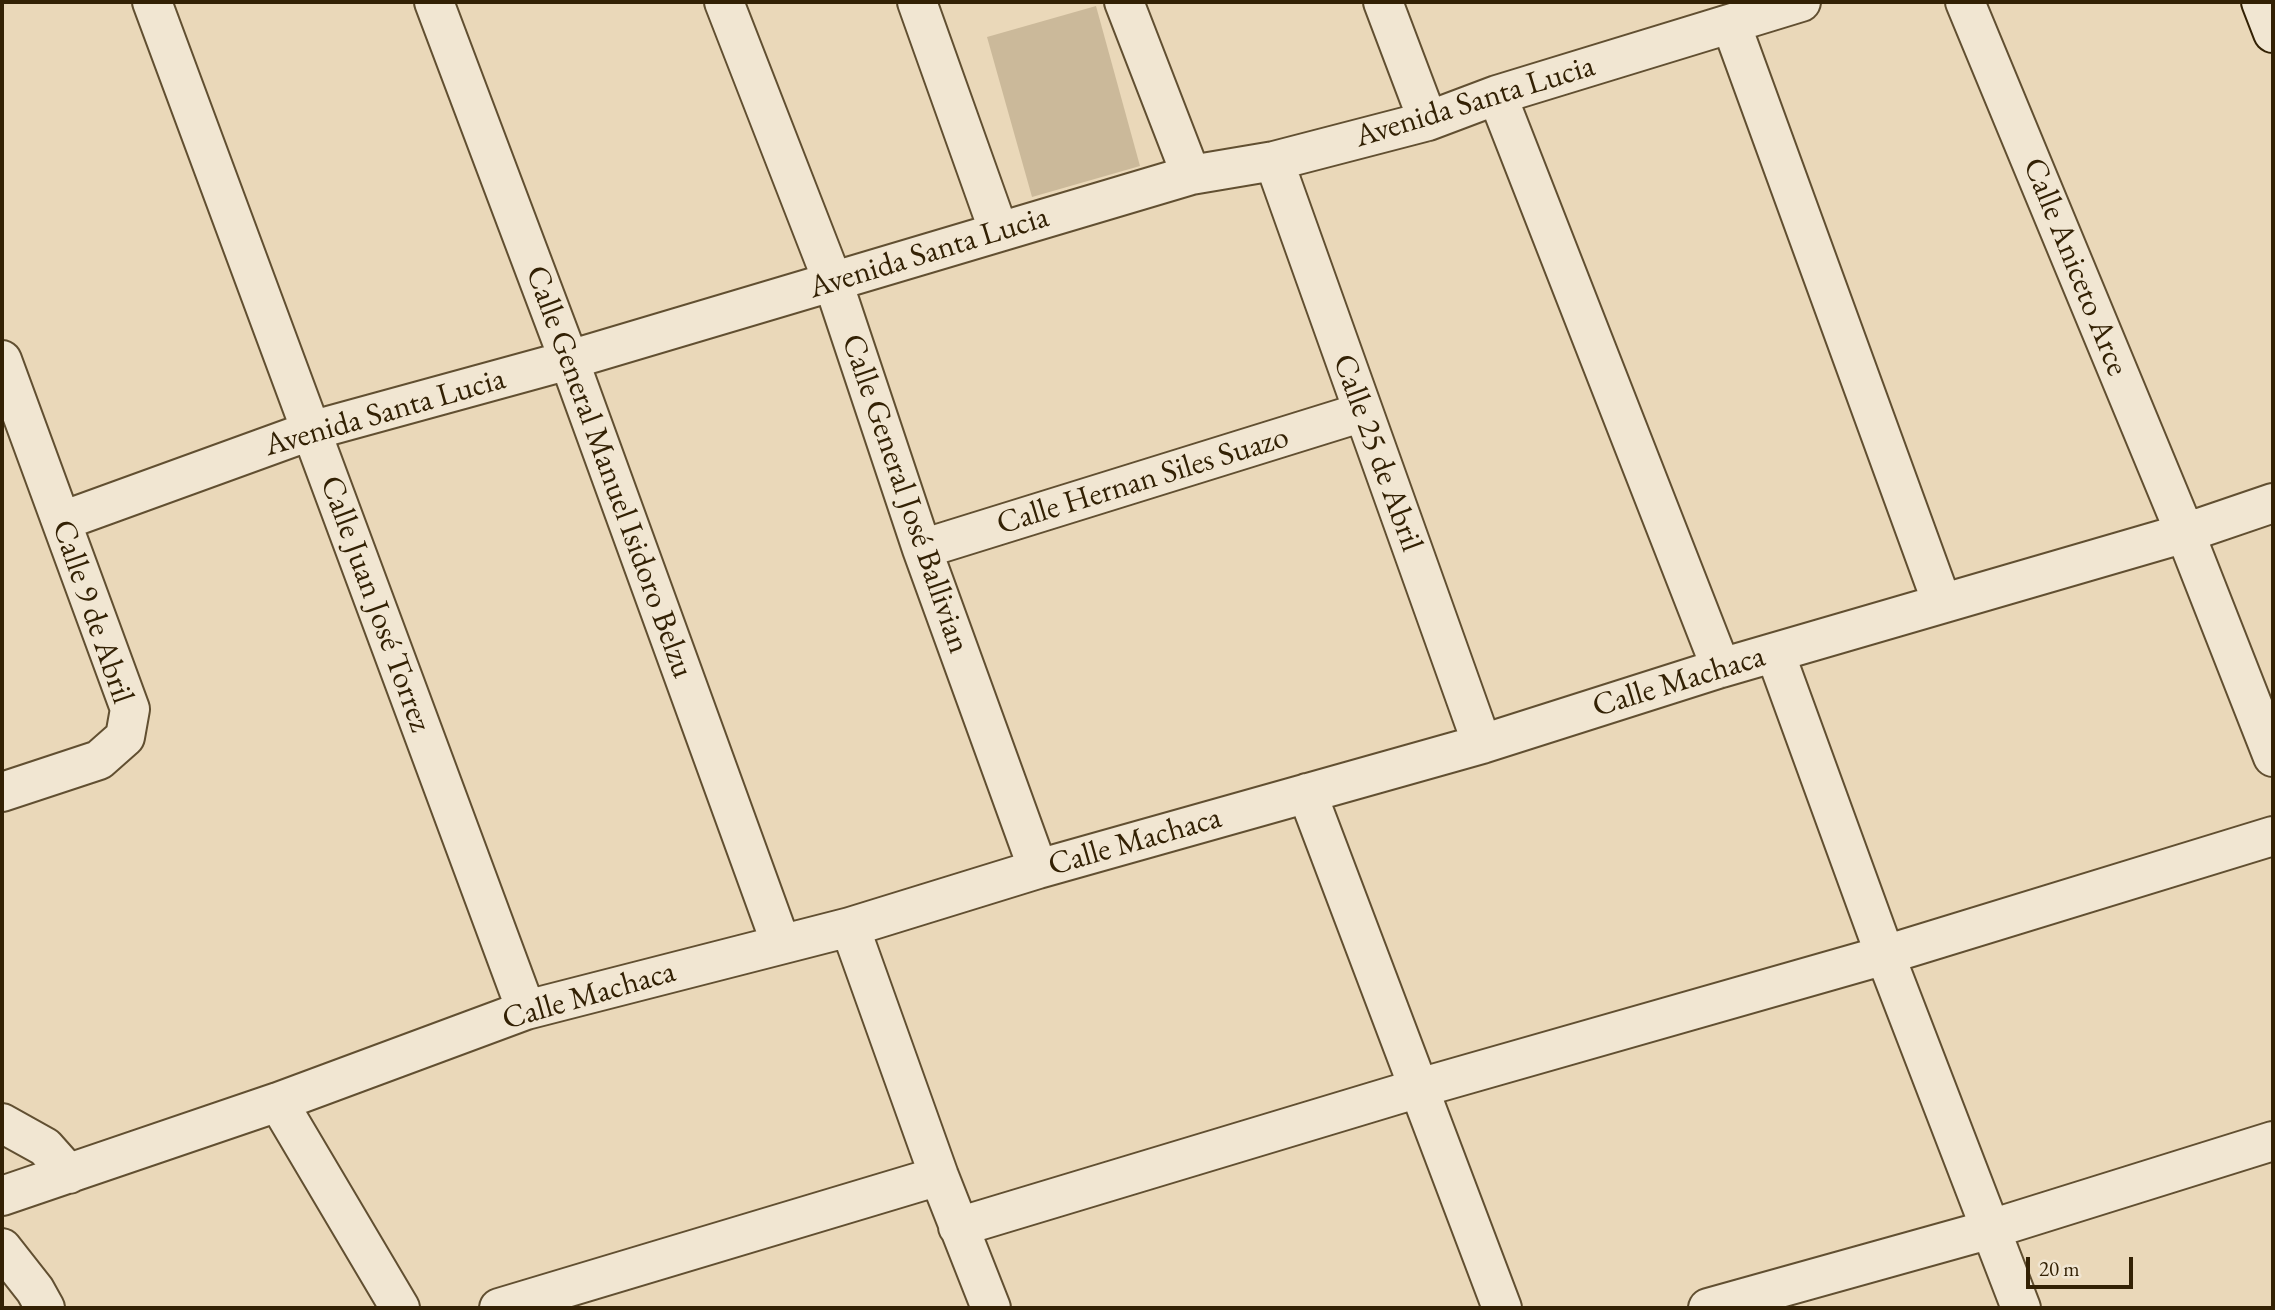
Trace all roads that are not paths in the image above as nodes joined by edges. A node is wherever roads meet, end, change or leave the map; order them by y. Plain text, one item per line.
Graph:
1 (152, 2) edge
2 (434, 2) edge
3 (724, 2) edge
4 (917, 2) edge
5 (1124, 2) edge
6 (1383, 2) edge
7 (1801, 2) edge
8 (1965, 2) edge
9 (2261, 2) edge
10 (1731, 24) junction
11 (2273, 33) edge
12 (1497, 95) junction
13 (1428, 121) junction
14 (1274, 160) junction
15 (1191, 175) junction
16 (999, 232) junction
17 (833, 282) junction
18 (2, 359) edge
19 (569, 360) junction
20 (1363, 412) junction
21 (310, 431) junction
22 (2273, 503) edge
23 (62, 521) junction
24 (2185, 533) junction
25 (922, 549) junction
26 (1942, 603) junction
27 (1775, 653) junction
28 (1721, 668) junction
29 (1482, 744) junction
30 (2273, 757) edge
31 (2, 792) edge
32 (1307, 793) junction
33 (2273, 836) edge
34 (1038, 869) junction
35 (850, 927) junction
36 (781, 944) junction
37 (1885, 955) junction
38 (526, 1010) junction
39 (1419, 1088) junction
40 (278, 1102) junction
41 (2, 1123) edge
42 (2273, 1141) edge
43 (69, 1174) junction
44 (939, 1176) junction
45 (2, 1196) edge
46 (958, 1227) junction
47 (1991, 1229) junction
48 (2, 1248) edge
49 (45, 1308) edge
50 (400, 1308) edge
51 (499, 1308) edge
52 (991, 1308) edge
53 (1502, 1308) edge
54 (1708, 1308) edge
55 (2021, 1308) edge

1 - 21 street, Calle Juan José Torrez
2 - 19 street, Calle General Manuel Isidoro Belzu
3 - 17 street, Calle General José Ballivian
4 - 16 street
5 - 15 street
6 - 13 street
7 - 10 street, Avenida Santa Lucia
8 - 24 street, Calle Aniceto Arce
9 - 11 street
10 - 12 street, Avenida Santa Lucia
10 - 26 street
12 - 13 street, Avenida Santa Lucia
12 - 28 street
13 - 14 street, Avenida Santa Lucia
14 - 15 street, Avenida Santa Lucia
14 - 20 street, Calle 25 de Abril
15 - 16 street, Avenida Santa Lucia
16 - 17 street, Avenida Santa Lucia
17 - 19 street, Avenida Santa Lucia
17 - 25 street, Calle General José Ballivian
18 - 23 street, Calle 9 de Abril
19 - 21 street, Avenida Santa Lucia
19 - 36 street, Calle General Manuel Isidoro Belzu
20 - 25 street, Calle Hernan Siles Suazo
20 - 29 street, Calle 25 de Abril
21 - 23 street, Avenida Santa Lucia
21 - 38 street, Calle Juan José Torrez
22 - 24 street, Calle Machaca
23 - 31 street, Calle 9 de Abril
24 - 26 street, Calle Machaca
24 - 30 street, Calle Aniceto Arce
25 - 34 street, Calle General José Ballivian
26 - 27 street, Calle Machaca
27 - 28 street, Calle Machaca
27 - 37 street
28 - 29 street, Calle Machaca
29 - 32 street, Calle Machaca
32 - 34 street, Calle Machaca
32 - 39 street
33 - 37 street
34 - 35 street, Calle Machaca
35 - 36 street, Calle Machaca
35 - 44 street
36 - 38 street, Calle Machaca
37 - 39 street
37 - 47 street
38 - 40 street, Calle Machaca
39 - 46 street
39 - 53 street
40 - 43 street, Calle Machaca
40 - 50 street
41 - 43 street
42 - 47 street
43 - 45 street, Calle Machaca
44 - 46 street
44 - 51 street
46 - 52 street
47 - 54 street
47 - 55 street
48 - 49 street

